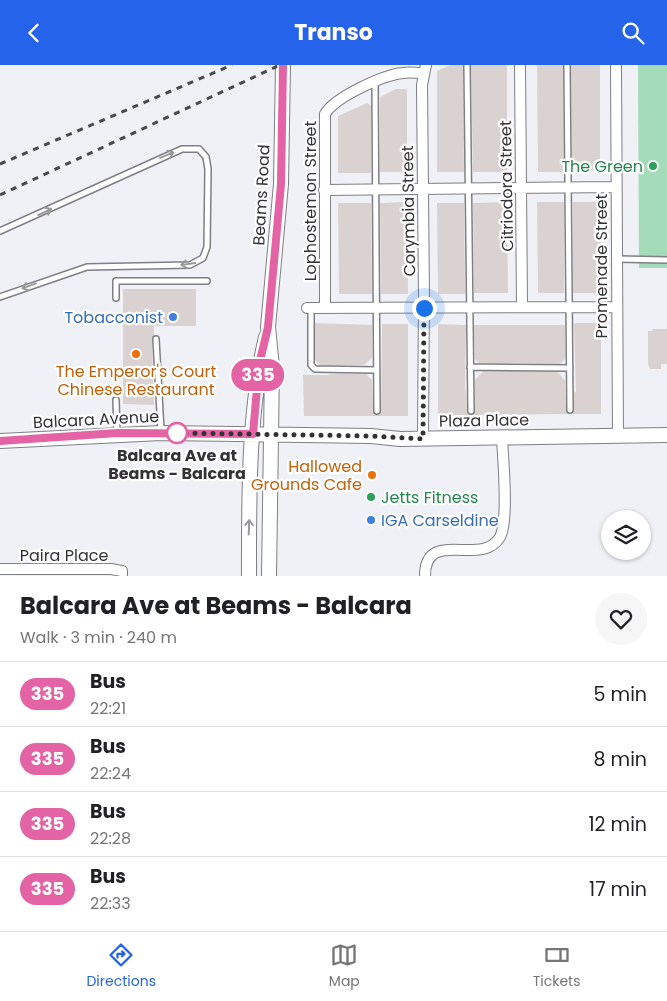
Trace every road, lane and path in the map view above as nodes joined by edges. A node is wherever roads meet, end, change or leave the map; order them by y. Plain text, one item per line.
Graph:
1 (283, 65) edge
2 (467, 65) edge
3 (520, 65) edge
4 (567, 65) edge
5 (616, 65) edge
6 (424, 69) edge
7 (375, 82) junction
8 (570, 187) junction
9 (616, 187) junction
10 (470, 188) junction
11 (522, 188) junction
12 (376, 189) junction
13 (423, 189) junction
14 (324, 190) junction
15 (0, 231) edge
16 (616, 259) junction
17 (667, 260) edge
18 (207, 281) dead end
19 (0, 297) edge
20 (116, 298) dead end
21 (470, 307) junction
22 (522, 307) junction
23 (570, 307) junction
24 (617, 307) junction
25 (309, 308) joint
26 (325, 308) junction
27 (377, 308) junction
28 (424, 308) junction
29 (268, 327) junction
30 (156, 339) dead end
31 (470, 367) junction
32 (570, 368) junction
33 (376, 369) junction
34 (116, 400) dead end
35 (570, 410) dead end
36 (376, 411) dead end
37 (471, 411) dead end
38 (117, 433) junction
39 (161, 433) junction
40 (253, 434) junction
41 (272, 435) junction
42 (667, 435) edge
43 (618, 436) junction
44 (502, 438) junction
45 (423, 439) junction
46 (0, 441) edge
47 (0, 569) edge
48 (122, 576) edge
49 (249, 576) edge
50 (269, 576) edge
51 (425, 576) edge

1 - 29 main road, Beams Road
2 - 10 lane
3 - 11 street, Citriodora Street
4 - 8 lane
5 - 9 street, Promenade Street
6 - 7 street, Lophostemon Street
6 - 13 street, Corymbia Street
7 - 12 lane
7 - 14 street, Lophostemon Street
8 - 9 street
8 - 11 street
8 - 23 lane
9 - 16 street, Promenade Street
10 - 11 street
10 - 13 street
10 - 21 lane
11 - 22 street, Citriodora Street
12 - 13 street
12 - 14 street
12 - 27 lane
13 - 28 street, Corymbia Street
14 - 26 street, Lophostemon Street
15 -> 19 lane
16 - 17 lane
16 - 24 street, Promenade Street
18 - 20 lane
21 - 22 street
21 - 28 street
21 - 31 lane
22 - 23 street
23 - 24 street
23 - 32 lane
24 - 43 street, Promenade Street
25 - 26 street
25 - 33 lane
26 - 27 street
27 - 28 street
27 - 33 lane
28 - 45 street, Corymbia Street
29 - 40 main road, Beams Road
29 - 41 main road, Beams Road
30 - 39 lane
31 - 32 lane
31 - 37 lane
32 - 35 lane
33 - 36 lane
34 - 38 lane
38 - 39 main road, Balcara Avenue
38 - 46 main road, Balcara Avenue
39 - 40 main road, Balcara Avenue
40 - 41 main road
49 -> 40 main road, Beams Road
41 - 45 main road, Plaza Place
41 - 50 main road, Beams Road
42 - 43 main road, Plaza Place
43 - 44 main road, Plaza Place
44 - 45 main road, Plaza Place
44 - 51 street
47 - 48 street, Paira Place

